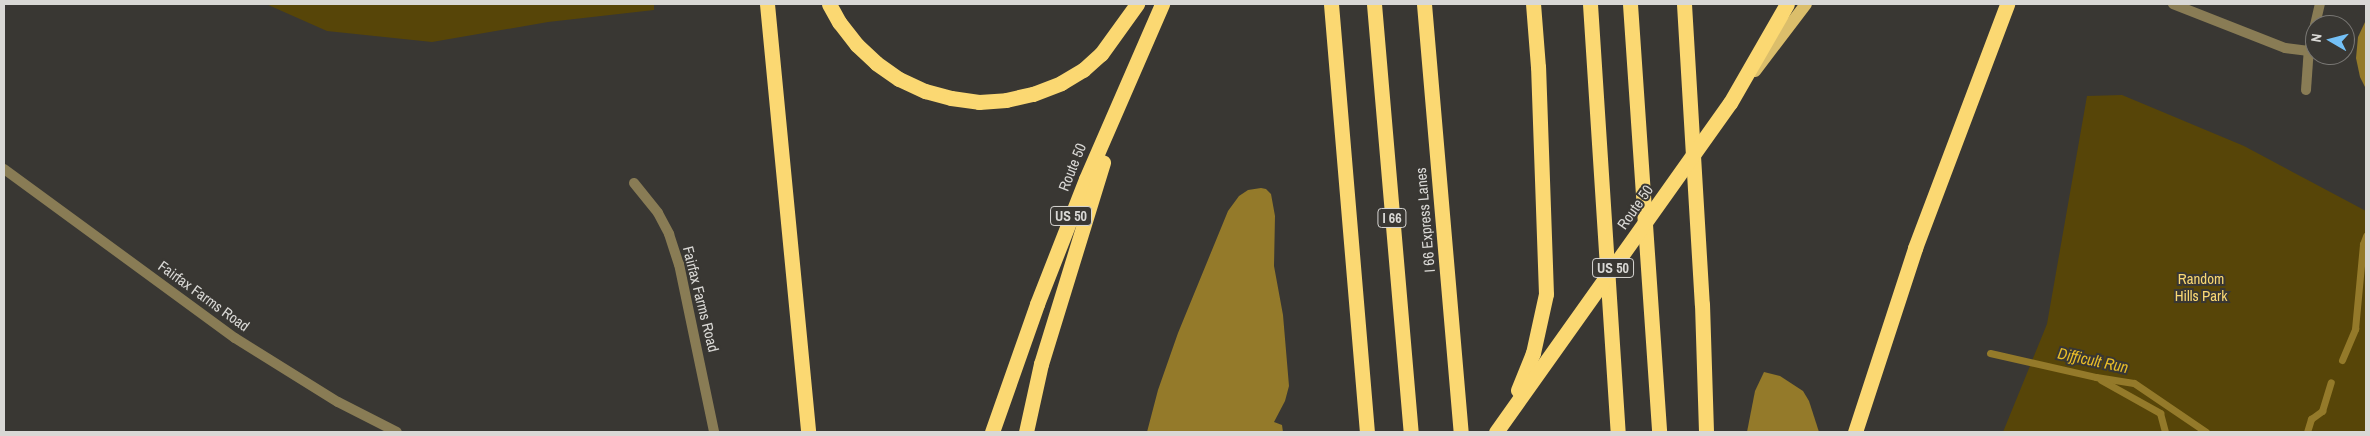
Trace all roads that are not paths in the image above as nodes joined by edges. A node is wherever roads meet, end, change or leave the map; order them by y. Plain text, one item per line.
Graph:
1 (767, 4) edge
2 (829, 4) edge
3 (1137, 4) edge
4 (1162, 4) edge
5 (1331, 4) edge
6 (1374, 4) edge
7 (1424, 4) edge
8 (1533, 4) edge
9 (1590, 4) edge
10 (1630, 4) edge
11 (1684, 4) edge
12 (1787, 4) edge
13 (1806, 4) edge
14 (2006, 4) edge
15 (2173, 4) edge
16 (2305, 50) edge
17 (2308, 65) edge
18 (1130, 74) junction
19 (2306, 90) dead end
20 (1730, 103) junction
21 (4, 169) edge
22 (634, 183) dead end
23 (1499, 429) edge
24 (397, 432) edge
25 (714, 432) edge
26 (808, 432) edge
27 (992, 432) edge
28 (1026, 432) edge
29 (1367, 432) edge
30 (1411, 432) edge
31 (1461, 432) edge
32 (1618, 432) edge
33 (1659, 432) edge
34 (1706, 432) edge
35 (1854, 432) edge

1 - 26 highway
2 - 3 highway
4 - 18 highway, Route 50 / US 50
5 - 29 highway
6 - 30 highway, I 66
7 - 31 highway, I 66 Express Lanes
8 - 23 highway
9 - 32 highway
10 - 33 highway
11 - 34 highway
12 - 20 highway
13 - 20 main road, Route 50 / US 50
14 - 35 highway
15 - 16 street
17 - 19 street
18 - 27 highway, Route 50 / US 50
18 - 28 highway
20 - 23 highway, Route 50 / US 50
21 - 24 street, Fairfax Farms Road
22 - 25 street, Fairfax Farms Road

